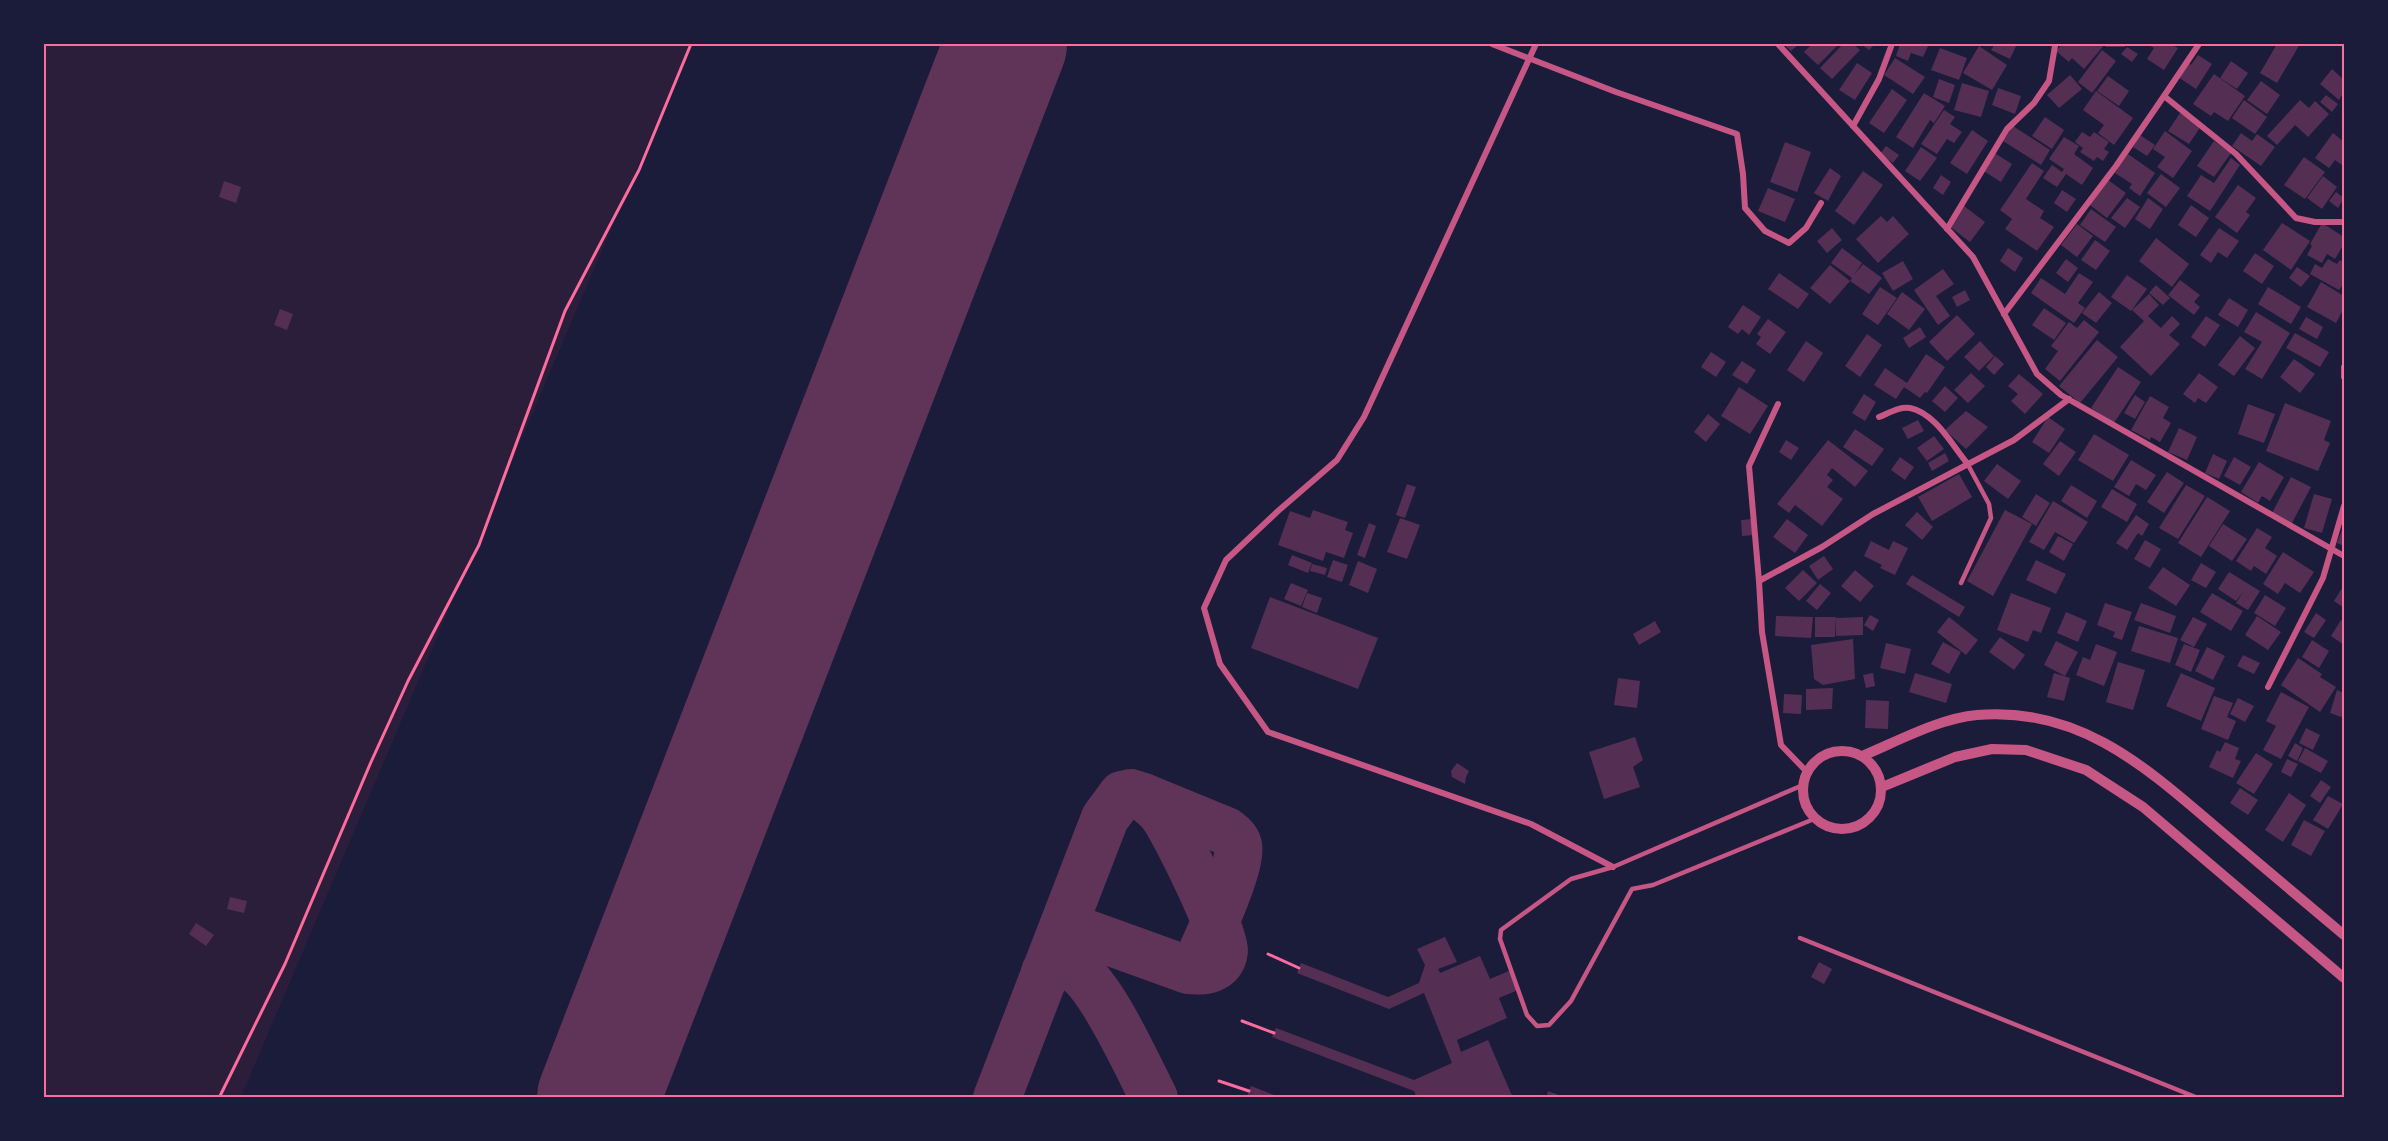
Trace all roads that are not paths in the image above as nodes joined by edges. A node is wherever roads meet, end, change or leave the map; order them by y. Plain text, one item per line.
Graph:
1 (1492, 44) edge
2 (1536, 44) edge
3 (1778, 44) edge
4 (1892, 44) edge
5 (2199, 44) edge
6 (2055, 46) dead end
7 (1529, 58) junction
8 (2164, 96) junction
9 (1853, 126) junction
10 (1821, 203) dead end
11 (2344, 222) edge
12 (1947, 229) junction
13 (2004, 314) junction
14 (2344, 367) edge
15 (2344, 377) edge
16 (2069, 399) junction
17 (1778, 404) dead end
18 (1879, 417) dead end
19 (1966, 463) junction
20 (2344, 506) edge
21 (2332, 550) junction
22 (2344, 556) edge
23 (1759, 581) junction
24 (1961, 583) dead end
25 (2268, 687) dead end
26 (1862, 756) junction
27 (1807, 772) junction
28 (1803, 784) junction
29 (1882, 787) junction
30 (1815, 819) junction
31 (1613, 867) junction
32 (2344, 936) edge
33 (1800, 938) dead end
34 (2344, 978) edge
35 (2198, 1098) edge

1 - 7 street
2 - 7 street
3 - 9 street
4 - 9 street
5 - 8 street
6 - 12 street
7 - 10 street
7 - 31 street
8 - 11 street
8 - 13 street
9 - 12 street
12 - 13 street
13 - 16 street
14 - 15 street
16 - 19 street
16 - 21 street
17 - 23 street
18 - 19 street
19 - 23 street
19 - 24 lane
20 - 21 street
21 - 22 street
21 - 25 street
23 - 27 street
26 - 27 street
26 - 29 street
26 - 32 street
27 - 28 street
28 - 30 street
28 - 31 lane
29 - 30 street
29 - 34 street
30 - 31 lane
33 - 35 lane

